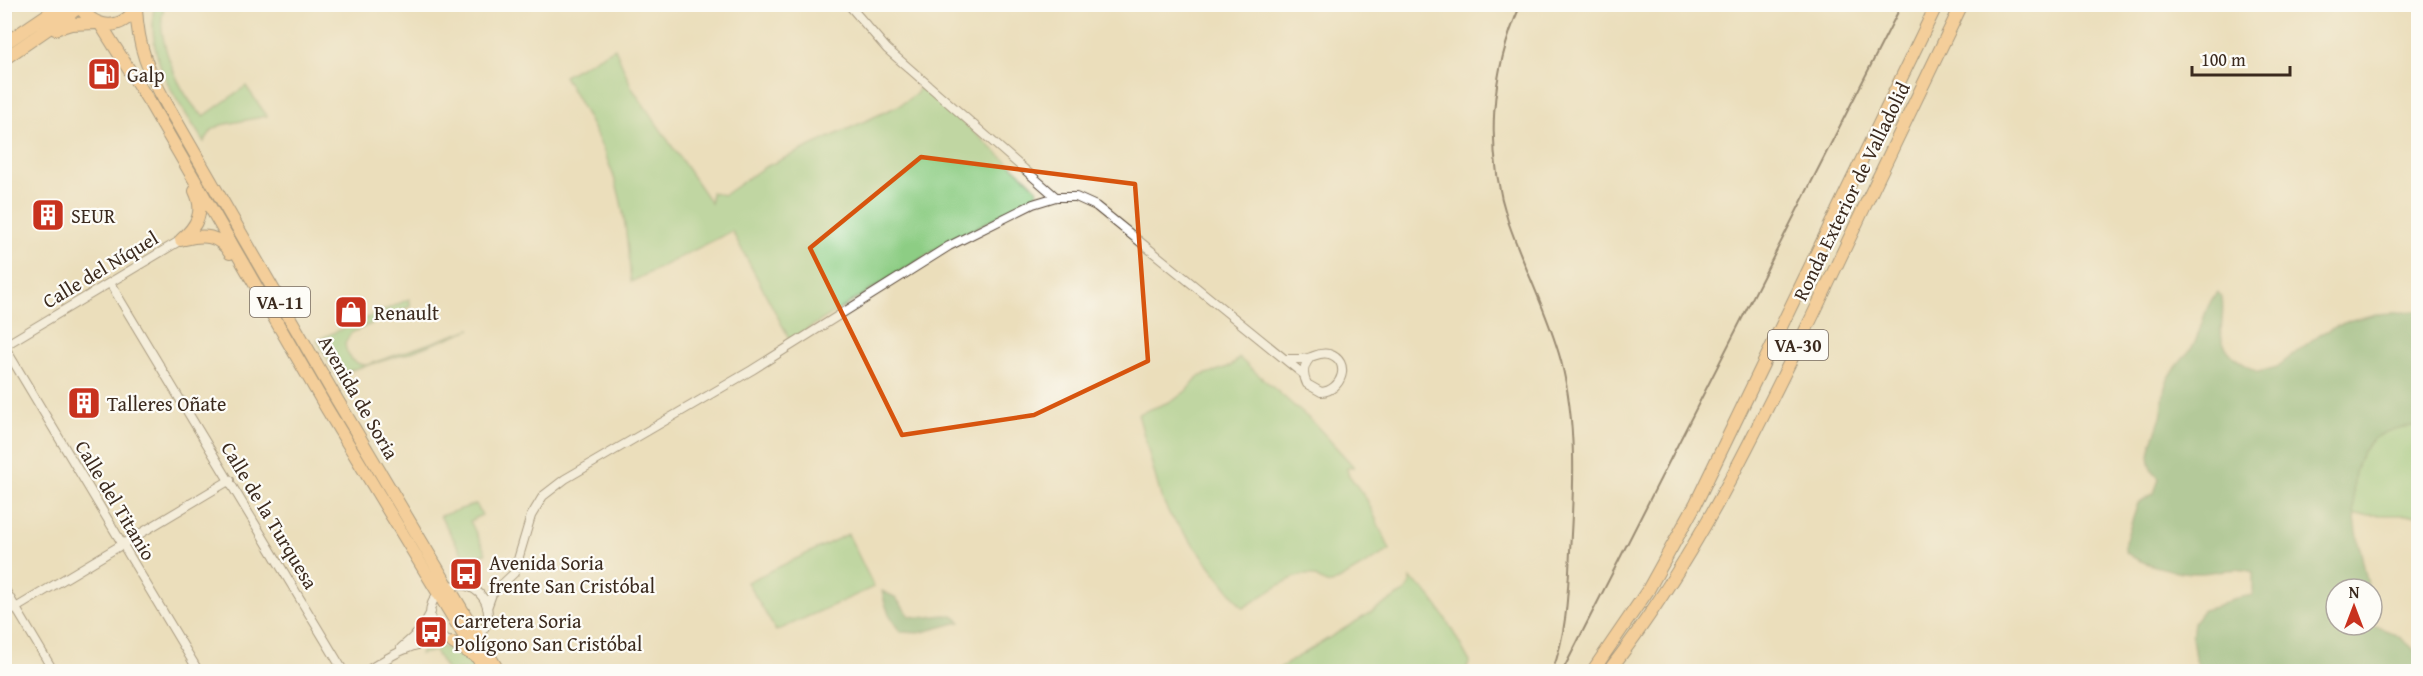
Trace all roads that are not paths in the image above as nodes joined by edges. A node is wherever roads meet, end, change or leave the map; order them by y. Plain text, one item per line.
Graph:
1 (53, 4) edge
2 (63, 4) edge
3 (848, 4) edge
4 (1938, 4) edge
5 (1962, 4) edge
6 (81, 6) edge
7 (137, 6) edge
8 (41, 19) junction
9 (99, 24) junction
10 (45, 32) junction
11 (4, 44) edge
12 (4, 59) edge
13 (171, 139) junction
14 (1056, 197) junction
15 (181, 240) junction
16 (254, 282) junction
17 (110, 283) junction
18 (4, 346) edge
19 (1310, 358) junction
20 (1287, 359) junction
21 (1303, 374) junction
22 (230, 480) junction
23 (123, 544) junction
24 (4, 588) edge
25 (479, 594) junction
26 (492, 594) junction
27 (438, 598) junction
28 (16, 608) junction
29 (487, 608) junction
30 (4, 615) edge
31 (473, 639) junction
32 (449, 642) junction
33 (391, 656) junction
34 (477, 657) junction
35 (54, 672) edge
36 (199, 672) edge
37 (344, 672) edge
38 (364, 672) edge
39 (486, 672) edge
40 (499, 672) edge
41 (1592, 672) edge
42 (1608, 672) edge

1 - 8 highway
2 - 8 highway
3 - 14 street
4 - 41 highway, Ronda Exterior de Valladolid / VA-30
5 - 42 highway, Ronda Exterior de Valladolid / VA-30
6 - 9 highway, VA-11
6 - 10 highway
7 - 9 highway, VA-11
7 - 27 highway, Avenida de Soria / VA-11
8 - 11 highway
9 - 10 highway
9 - 13 highway, Avenida de Soria / VA-11
10 - 12 highway
13 - 15 highway
13 - 16 highway, Avenida de Soria / VA-11
14 - 20 street
14 - 26 street
15 - 16 highway
15 - 17 street, Calle del Níquel
16 - 27 highway, Avenida de Soria / VA-11
17 - 18 street, Calle del Níquel
17 - 22 street, Calle de la Turquesa
18 - 23 street, Calle del Titanio
19 - 20 street
19 - 21 street
19 - 21 street
20 - 21 street
22 - 23 street
22 - 37 street, Calle de la Turquesa
23 - 28 street
23 - 36 street, Calle del Titanio
24 - 28 street
25 - 26 street
25 - 27 street
25 - 29 street
26 - 29 street
27 - 31 highway, Avenida de Soria / VA-11
27 - 32 street
27 - 33 street
28 - 30 street
28 - 35 street
29 - 31 street
31 - 32 street
31 - 34 highway, Avenida de Soria / VA-11
31 - 40 highway, Avenida de Soria / VA-11
32 - 33 street
32 - 34 highway
33 - 38 street
34 - 39 highway, Avenida de Soria / VA-11

